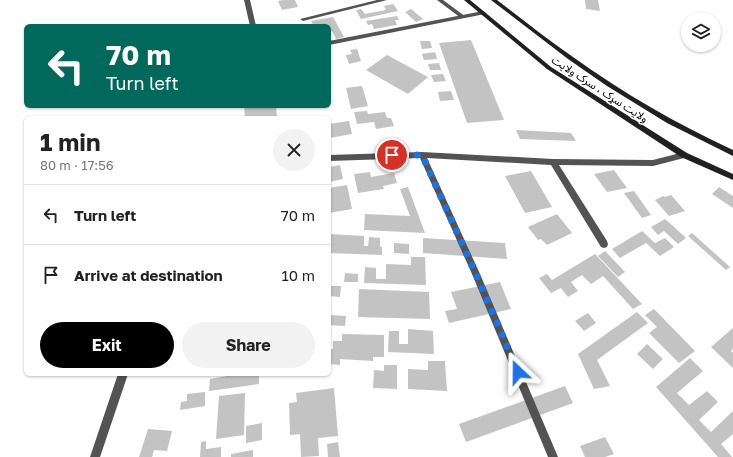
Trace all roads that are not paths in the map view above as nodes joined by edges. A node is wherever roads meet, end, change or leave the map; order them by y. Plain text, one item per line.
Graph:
1 (247, 0) edge
2 (384, 0) edge
3 (440, 0) edge
4 (467, 0) edge
5 (494, 0) edge
6 (483, 13) junction
7 (463, 17) junction
8 (303, 19) dead end
9 (253, 24) edge
10 (331, 43) edge
11 (733, 153) edge
12 (422, 155) junction
13 (684, 155) junction
14 (331, 158) edge
15 (553, 162) junction
16 (733, 176) edge
17 (604, 244) dead end
18 (122, 376) edge
19 (95, 457) edge
20 (554, 457) edge

1 - 9 street
2 - 8 street
3 - 7 street
4 - 6 main road, ولایت سړک ، سرک ولایت
5 - 11 main road, ولایت سړک ، سرک ولایت
6 - 7 street
6 - 13 main road, ولایت سړک ، سرک ولایت
7 - 10 street
12 - 14 street
12 - 15 street
12 - 20 street
13 - 15 street
13 - 16 main road, ولایت سړک ، سرک ولایت
15 - 17 street
18 - 19 street

